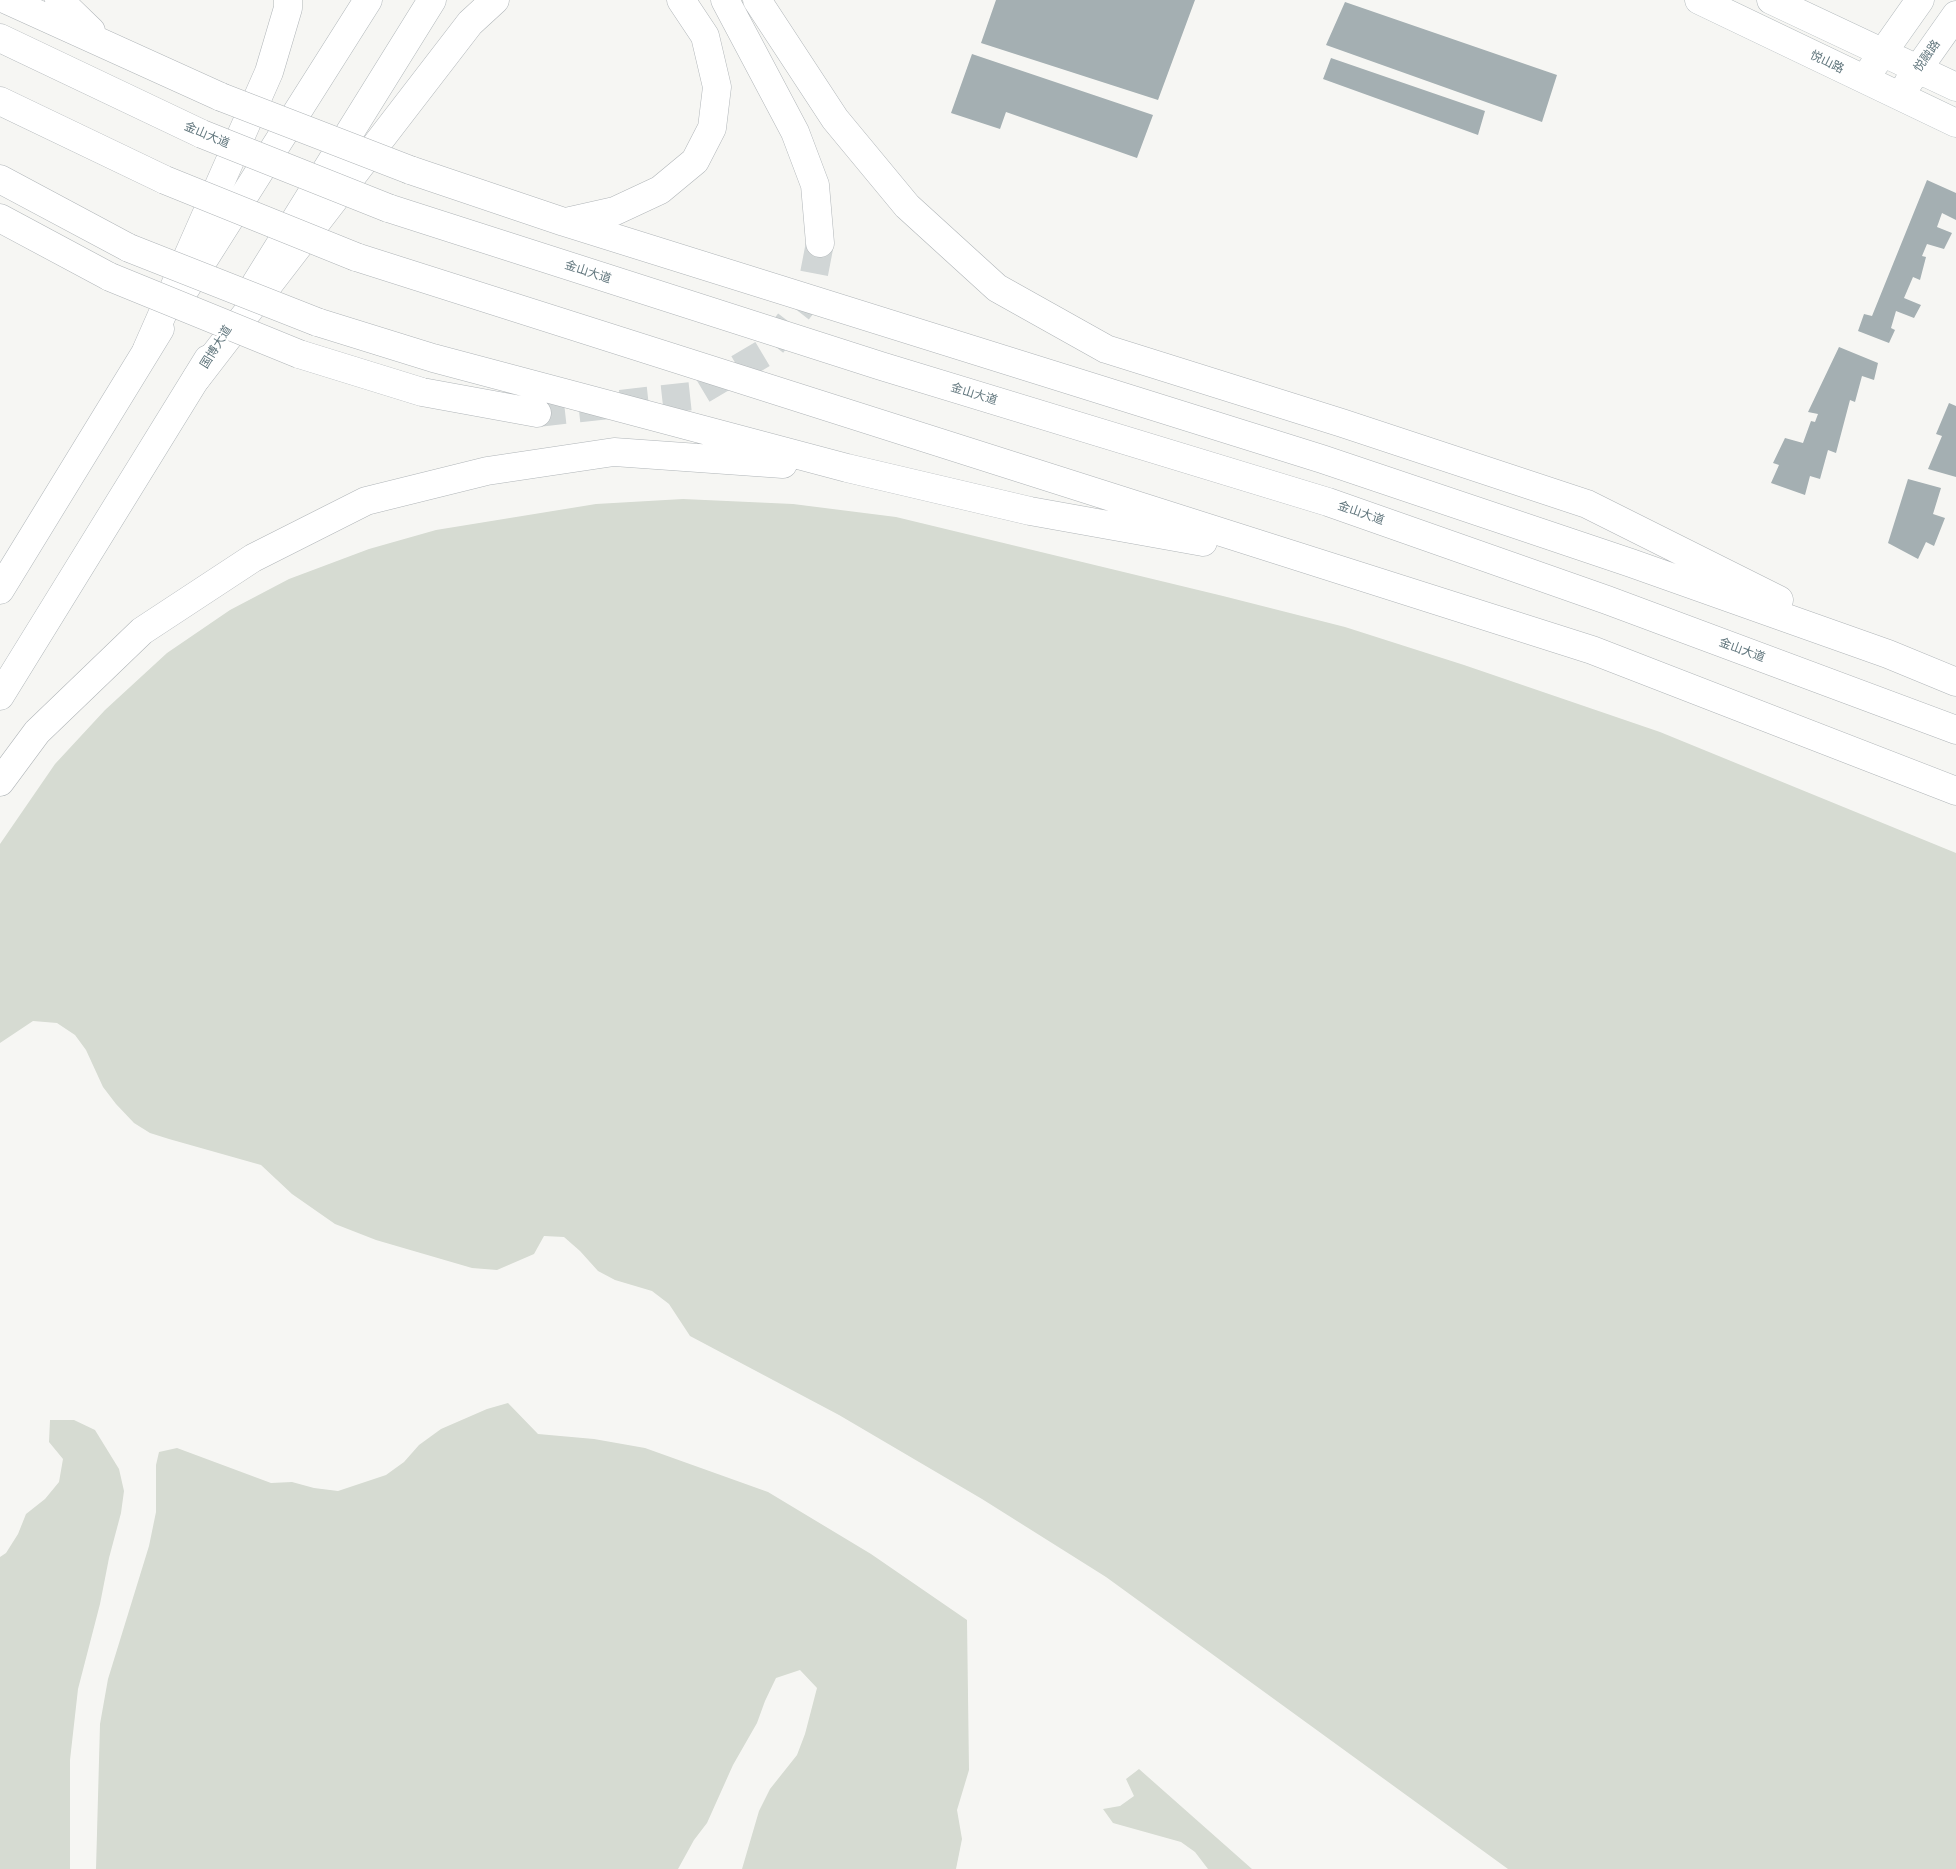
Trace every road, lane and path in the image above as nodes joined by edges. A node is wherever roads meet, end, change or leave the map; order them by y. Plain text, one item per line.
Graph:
1 (7, 0) edge
2 (59, 0) edge
3 (288, 0) edge
4 (368, 0) edge
5 (432, 0) edge
6 (495, 0) edge
7 (680, 0) edge
8 (725, 0) edge
9 (757, 0) edge
10 (1699, 0) edge
11 (1772, 0) edge
12 (1920, 0) edge
13 (1956, 15) edge
14 (0, 38) edge
15 (110, 48) junction
16 (1882, 53) junction
17 (1917, 69) junction
18 (1864, 80) junction
19 (1956, 87) edge
20 (1898, 96) junction
21 (0, 100) edge
22 (1956, 123) edge
23 (0, 179) edge
24 (0, 218) edge
25 (564, 222) junction
26 (820, 243) tunnel mouth
27 (147, 349) junction
28 (196, 379) junction
29 (537, 413) tunnel mouth
30 (847, 468) junction
31 (1310, 561) junction
32 (0, 590) edge
33 (1888, 654) junction
34 (1956, 682) edge
35 (0, 696) edge
36 (1956, 730) edge
37 (0, 782) edge
38 (1956, 791) edge

1 - 15 main road
2 - 15 main road
3 - 27 main road
4 - 27 main road
5 - 28 main road, 国博大道
6 - 28 main road
7 - 25 main road
8 - 26 main road
9 - 33 main road
10 - 18 main road, 悦山路
11 - 16 main road
12 - 16 main road
13 - 17 main road, 悦融路
14 - 36 main road, 金山大道, bridge
15 - 25 main road, bridge
16 - 17 main road
16 - 18 main road
17 - 19 main road
17 - 20 main road, 悦融路
18 - 20 main road, 悦山路
20 - 22 main road, 悦山路
21 - 31 main road, bridge
23 - 30 main road, bridge
24 - 29 main road, bridge
25 - 33 main road
27 - 32 main road
28 - 35 main road, 国博大道
30 - 31 main road
30 - 37 main road
31 - 38 main road
33 - 34 main road

